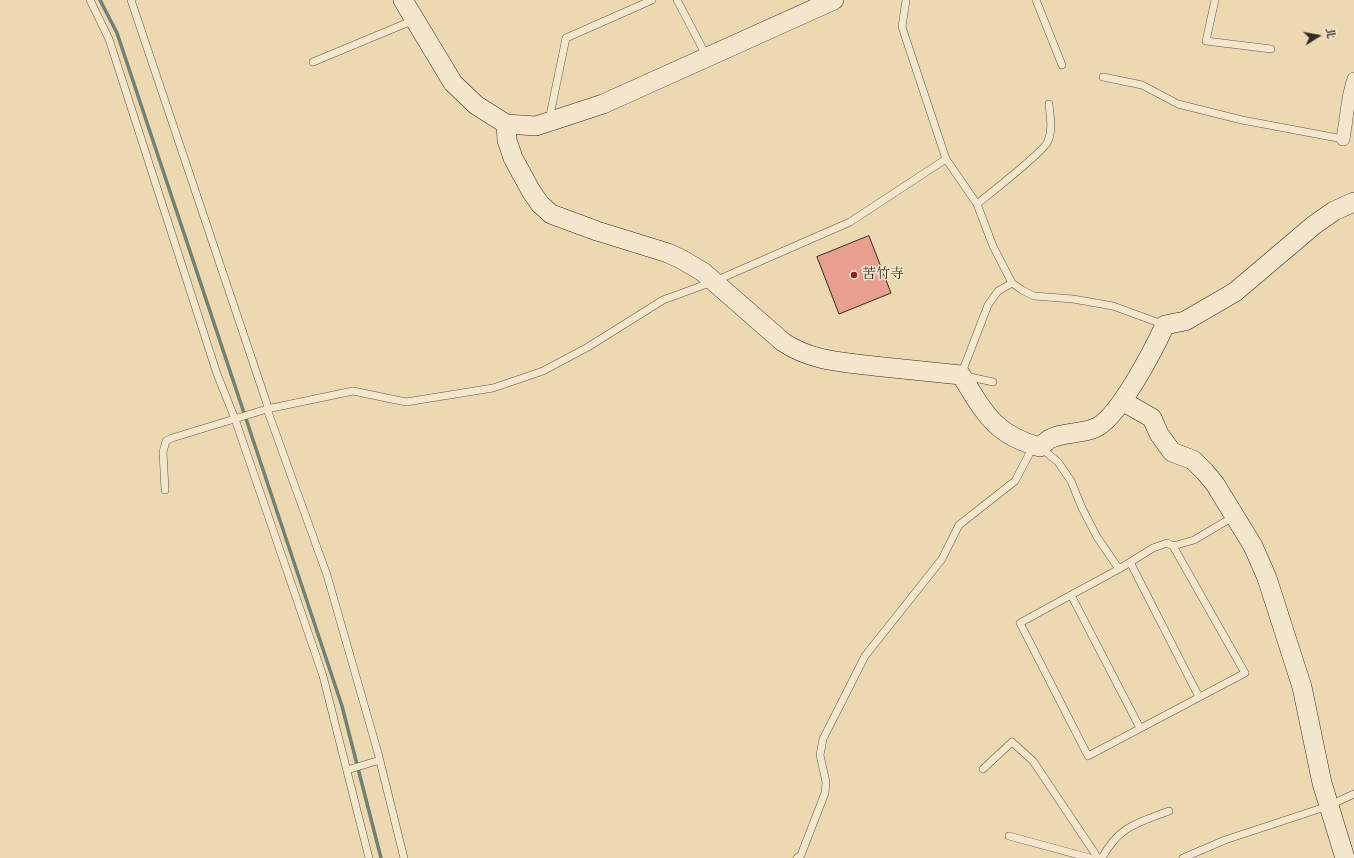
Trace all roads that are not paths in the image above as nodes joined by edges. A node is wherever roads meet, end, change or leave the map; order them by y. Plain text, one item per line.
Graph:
1 (90, 0) edge
2 (131, 0) edge
3 (403, 0) edge
4 (652, 0) edge
5 (677, 0) edge
6 (834, 0) edge
7 (906, 0) edge
8 (1036, 0) edge
9 (1215, 0) edge
10 (414, 20) junction
11 (1271, 49) dead end
12 (707, 57) junction
13 (313, 62) dead end
14 (1062, 65) dead end
15 (1103, 77) dead end
16 (1354, 79) edge
17 (1049, 104) dead end
18 (549, 122) junction
19 (506, 124) junction
20 (1343, 139) joint
21 (946, 159) junction
22 (1354, 202) edge
23 (977, 204) junction
24 (715, 281) junction
25 (1012, 283) junction
26 (1165, 325) junction
27 (961, 375) junction
28 (993, 382) dead end
29 (1122, 401) junction
30 (267, 409) junction
31 (235, 420) junction
32 (1037, 446) junction
33 (165, 490) dead end
34 (1235, 516) junction
35 (1173, 546) junction
36 (1130, 562) junction
37 (1119, 569) junction
38 (1071, 595) junction
39 (1199, 697) junction
40 (1140, 728) junction
41 (380, 760) junction
42 (983, 769) dead end
43 (347, 770) junction
44 (1354, 794) edge
45 (1328, 806) junction
46 (1169, 811) dead end
47 (1010, 836) dead end
48 (369, 858) edge
49 (404, 858) edge
50 (797, 858) edge
51 (1090, 858) edge
52 (1098, 858) edge
53 (1102, 858) edge
54 (1183, 858) edge
55 (1345, 858) edge

1 - 31 lane
2 - 30 lane
3 - 10 street
4 - 18 lane
5 - 12 lane
6 - 12 street
7 - 21 lane
8 - 14 lane
9 - 11 lane
10 - 13 lane
10 - 19 street
12 - 18 street
15 - 20 lane
16 - 20 street
17 - 23 lane
18 - 19 street
19 - 24 street
21 - 23 lane
21 - 24 lane
22 - 26 street
23 - 25 lane
24 - 27 street
24 - 30 lane
25 - 26 lane
25 - 27 lane
26 - 29 street
27 - 28 lane
27 - 32 street
29 - 32 street
29 - 34 street
30 - 31 lane
30 - 41 lane
31 - 33 lane
31 - 43 lane
32 - 37 lane
32 - 50 lane
34 - 35 lane
34 - 45 street
35 - 36 lane
35 - 39 lane
36 - 37 lane
36 - 39 lane
37 - 38 lane
38 - 40 lane
38 - 40 lane
39 - 40 lane
41 - 43 lane
41 - 49 lane
42 - 52 lane
43 - 48 lane
44 - 45 lane
45 - 54 lane
45 - 55 street
46 - 53 lane
47 - 51 lane

